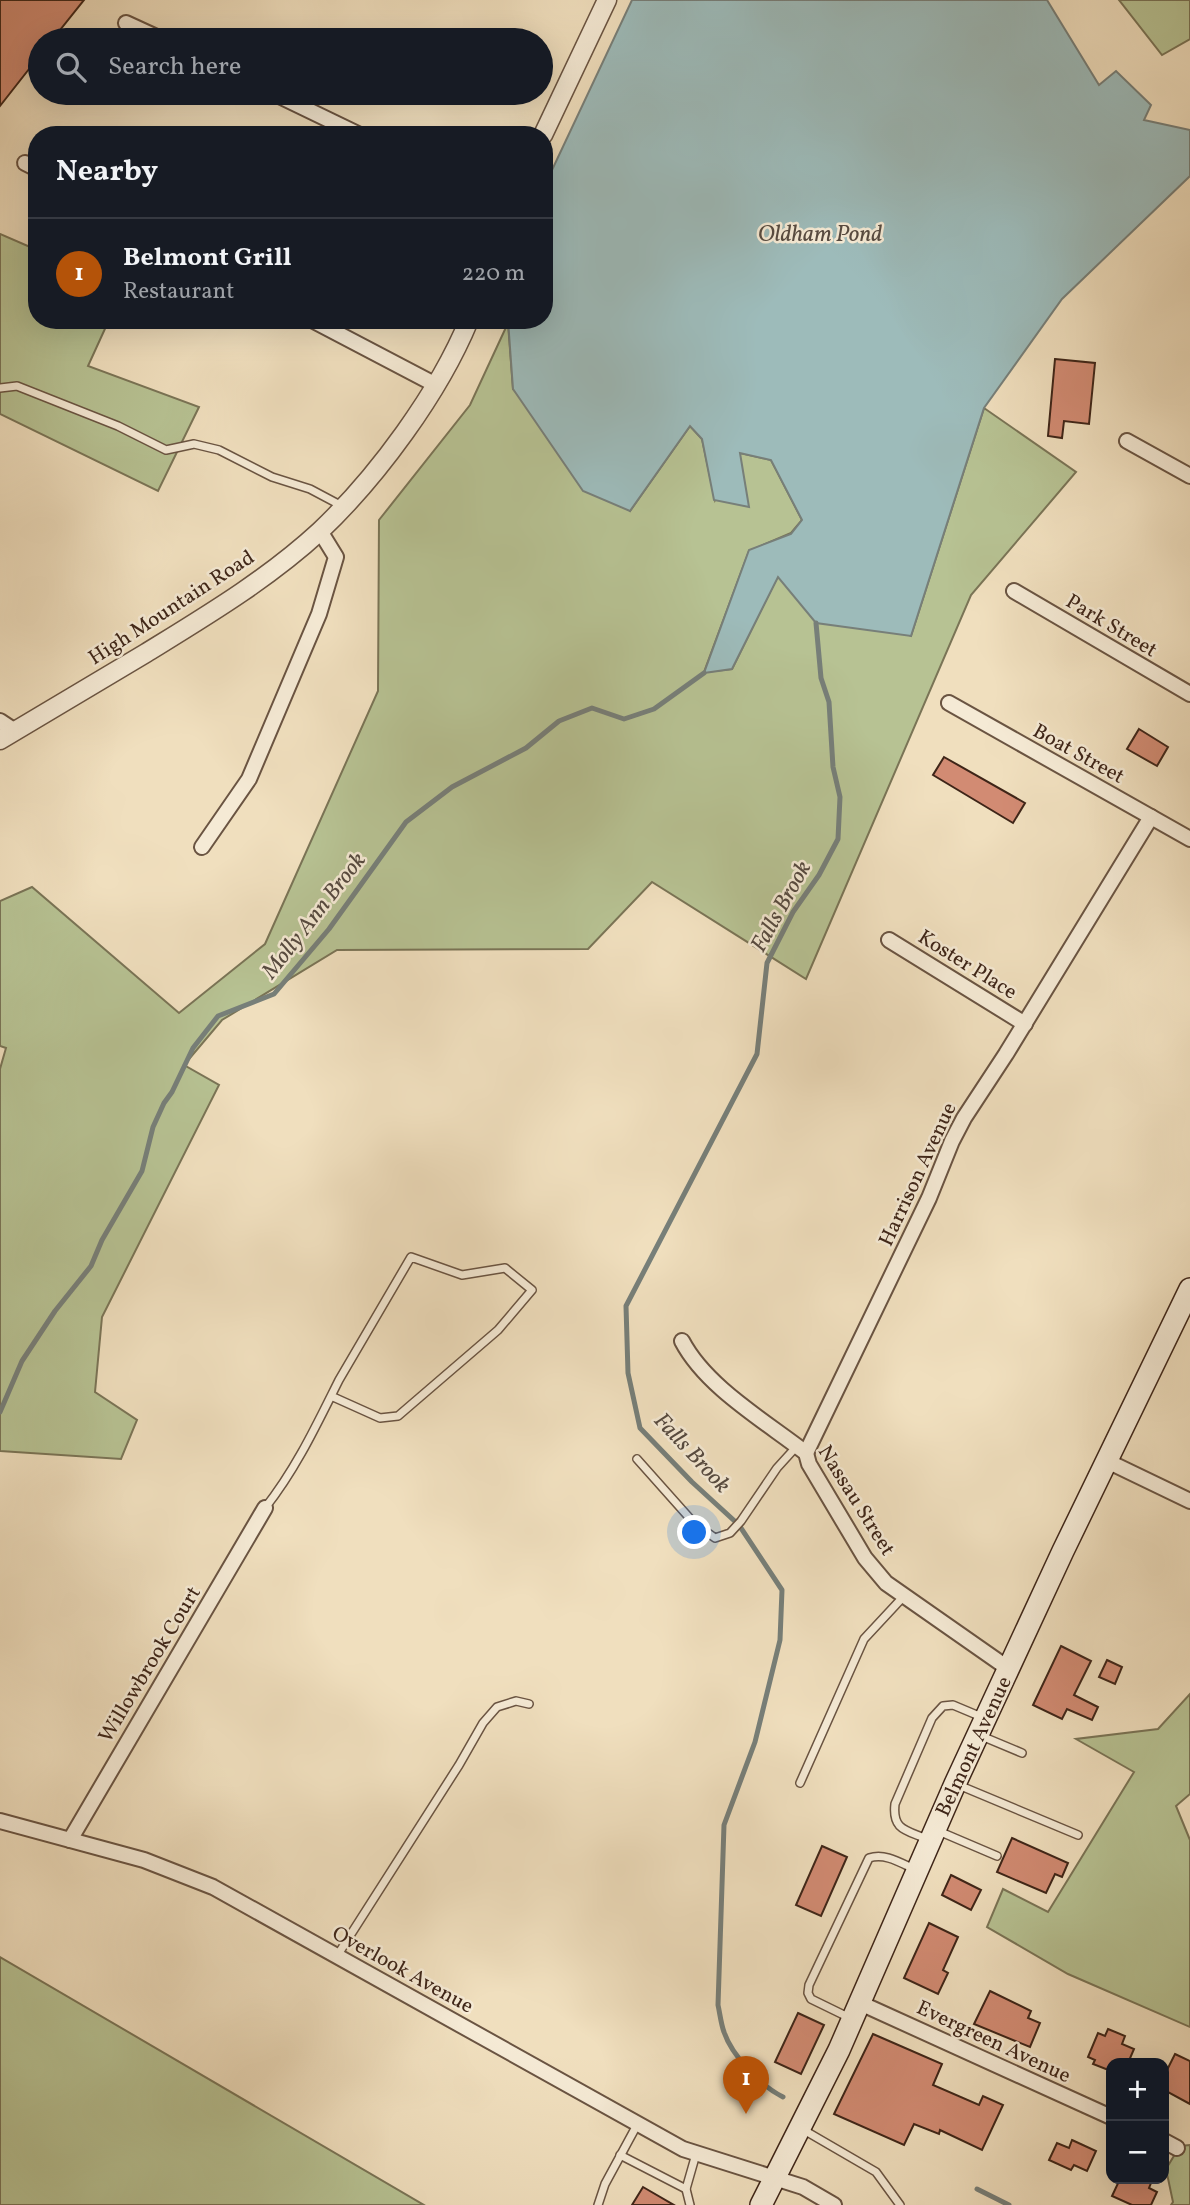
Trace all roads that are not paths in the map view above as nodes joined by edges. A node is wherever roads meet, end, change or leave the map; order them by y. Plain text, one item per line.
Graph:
1 (607, 0) edge
2 (126, 23) dead end
3 (137, 28) edge
4 (299, 105) edge
5 (342, 126) edge
6 (547, 126) edge
7 (329, 329) edge
8 (464, 329) edge
9 (436, 385) junction
10 (0, 388) edge
11 (1127, 441) dead end
12 (1190, 476) edge
13 (342, 506) junction
14 (320, 531) junction
15 (1014, 591) dead end
16 (1190, 694) edge
17 (949, 702) dead end
18 (5, 731) edge
19 (1152, 817) junction
20 (1190, 839) edge
21 (202, 847) dead end
22 (889, 940) dead end
23 (1025, 1024) junction
24 (1190, 1289) edge
25 (682, 1340) dead end
26 (331, 1396) junction
27 (801, 1450) junction
28 (637, 1459) dead end
29 (1107, 1461) junction
30 (1190, 1501) edge
31 (265, 1508) joint
32 (904, 1597) junction
33 (1009, 1669) junction
34 (529, 1704) dead end
35 (982, 1726) junction
36 (1022, 1753) dead end
37 (800, 1783) dead end
38 (955, 1784) junction
39 (0, 1821) edge
40 (933, 1835) junction
41 (1078, 1835) dead end
42 (70, 1840) junction
43 (996, 1856) dead end
44 (918, 1870) junction
45 (337, 1956) junction
46 (857, 2011) junction
47 (1106, 2115) edge
48 (637, 2124) junction
49 (801, 2129) junction
50 (696, 2154) junction
51 (620, 2155) junction
52 (775, 2179) junction
53 (685, 2189) junction
54 (598, 2205) edge
55 (690, 2205) edge
56 (761, 2205) edge
57 (834, 2205) edge
58 (900, 2205) edge

1 - 6 street
2 - 3 street
4 - 5 street
7 - 9 street
8 - 9 street, High Mountain Road
9 - 13 street, High Mountain Road
10 - 13 lane
11 - 12 street
13 - 14 street, High Mountain Road
14 - 18 street, High Mountain Road
14 - 21 street
15 - 16 street, Park Street
17 - 19 street, Boat Street
19 - 20 street, Boat Street
19 - 23 street, Harrison Avenue
22 - 23 street, Koster Place
23 - 27 street, Harrison Avenue
24 - 29 main road, Belmont Avenue
25 - 27 street, Nassau Street
26 - 26 lane
26 - 31 lane
27 - 28 lane
27 - 32 street, Nassau Street
29 - 30 street
29 - 33 main road, Belmont Avenue
31 - 42 street, Willowbrook Court
32 - 33 street, Nassau Street
32 - 37 lane
33 - 35 main road, Belmont Avenue
34 - 45 lane
35 - 36 lane
35 - 38 main road, Belmont Avenue
35 - 40 lane
38 - 40 main road, Belmont Avenue
38 - 41 lane
39 - 42 street, Overlook Avenue
40 - 43 lane
40 - 44 main road, Belmont Avenue
42 - 45 street, Overlook Avenue
44 - 46 main road, Belmont Avenue
44 - 46 lane
45 - 48 street, Overlook Avenue
46 - 47 street, Evergreen Avenue
46 - 49 main road, Belmont Avenue
48 - 50 street, Overlook Avenue
48 - 51 lane
49 - 52 main road, Belmont Avenue
49 - 58 lane
50 - 52 street, Overlook Avenue
50 - 53 lane
51 - 53 lane
51 - 54 lane
52 - 56 main road, Belmont Avenue
52 - 57 street, Overlook Avenue
53 - 55 lane

